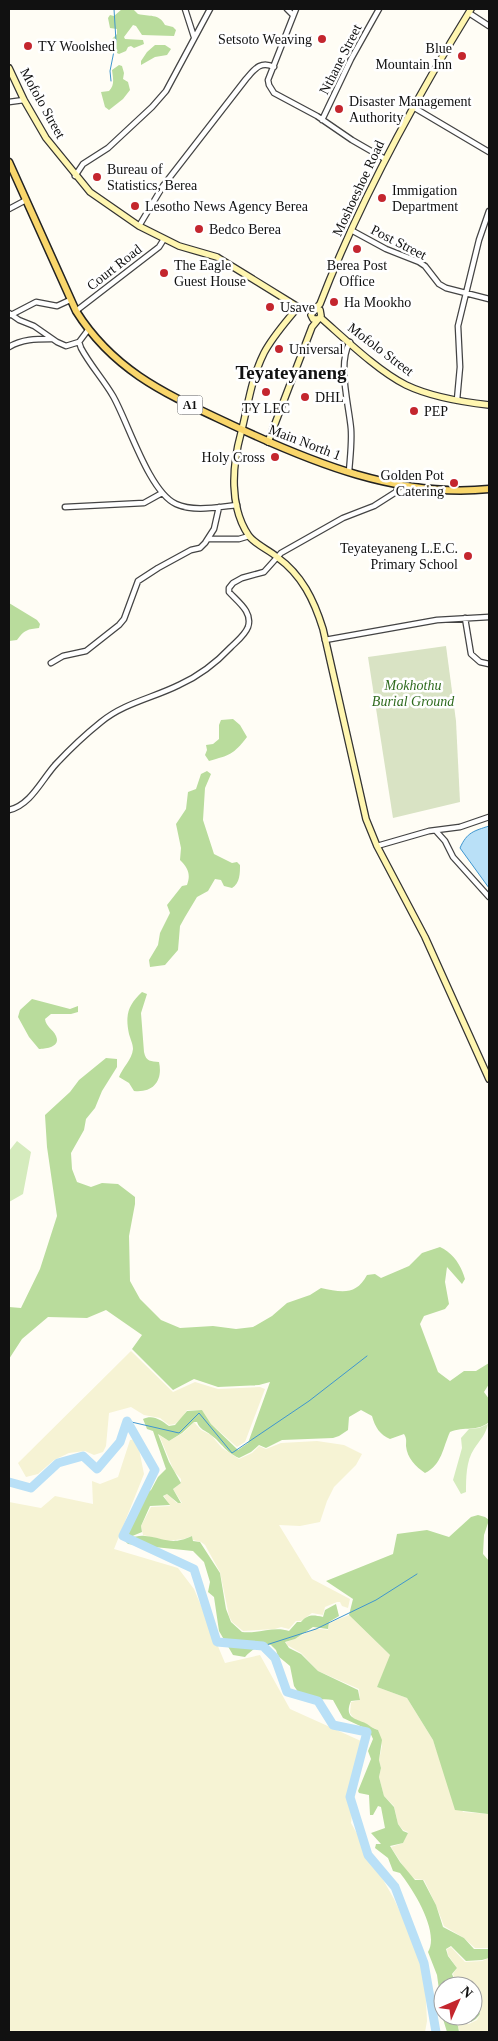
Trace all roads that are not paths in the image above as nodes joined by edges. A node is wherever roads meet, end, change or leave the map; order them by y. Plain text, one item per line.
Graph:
1 (185, 9) edge
2 (210, 9) edge
3 (287, 9) edge
4 (296, 9) edge
5 (379, 9) edge
6 (470, 11) edge
7 (293, 15) junction
8 (489, 26) edge
9 (194, 37) junction
10 (274, 67) junction
11 (9, 68) edge
12 (24, 100) junction
13 (9, 102) edge
14 (413, 107) junction
15 (322, 120) junction
16 (489, 152) edge
17 (385, 159) junction
18 (9, 162) edge
19 (76, 176) junction
20 (26, 200) junction
21 (9, 209) edge
22 (489, 211) edge
23 (139, 226) junction
24 (351, 230) junction
25 (164, 239) junction
26 (467, 294) junction
27 (489, 299) edge
28 (70, 300) junction
29 (301, 308) junction
30 (76, 311) junction
31 (10, 314) edge
32 (316, 314) junction
33 (88, 330) junction
34 (52, 339) junction
35 (79, 342) junction
36 (350, 342) junction
37 (9, 347) edge
38 (457, 400) junction
39 (489, 405) edge
40 (241, 429) junction
41 (268, 442) junction
42 (349, 472) junction
43 (399, 484) junction
44 (489, 488) edge
45 (162, 494) junction
46 (237, 505) junction
47 (65, 507) dead end
48 (219, 507) junction
49 (249, 536) junction
50 (209, 539) junction
51 (278, 557) junction
52 (489, 617) edge
53 (465, 618) junction
54 (325, 640) junction
55 (51, 663) dead end
56 (489, 664) edge
57 (9, 810) edge
58 (489, 817) edge
59 (436, 831) junction
60 (377, 846) junction
61 (489, 897) edge
62 (489, 1079) edge

1 - 9 street
2 - 9 street
3 - 7 street
4 - 7 street
5 - 15 street, Nthane Street
6 - 8 street
6 - 14 main road, Moshoeshoe Road
7 - 10 street
9 - 19 street
10 - 15 street
10 - 23 street
11 - 12 main road, Mofolo Street
12 - 13 street
12 - 19 main road, Mofolo Street
14 - 16 street
14 - 17 main road, Moshoeshoe Road
15 - 17 street
17 - 24 main road, Moshoeshoe Road
18 - 20 main road, Main North 1 / A1
19 - 23 main road, Mofolo Street
20 - 21 street
20 - 28 main road, Main North 1 / A1
22 - 26 street
23 - 25 main road, Mofolo Street
24 - 26 street, Post Street
24 - 32 main road, Moshoeshoe Road
25 - 29 main road, Mofolo Street
25 - 30 street, Court Road
26 - 27 street, Post Street
26 - 38 street
28 - 30 main road, Main North 1 / A1
28 - 31 street
29 - 32 main road, Mofolo Street
29 - 40 main road
30 - 33 main road, Main North 1 / A1
31 - 34 street
32 - 36 main road, Mofolo Street
32 - 41 main road, Moshoeshoe Road
33 - 35 street
33 - 40 main road, Main North 1 / A1
34 - 35 street
34 - 37 street
35 - 45 street
36 - 38 main road, Mofolo Street
36 - 42 street
38 - 39 main road, Mofolo Street
40 - 41 main road, Main North 1 / A1
40 - 46 main road
41 - 42 main road, Main North 1 / A1
42 - 43 main road, Main North 1 / A1
43 - 44 main road, Main North 1 / A1
43 - 51 street
45 - 47 street
45 - 48 street
46 - 48 street
46 - 49 main road
48 - 50 street
49 - 50 street
49 - 51 main road
50 - 55 street
51 - 54 main road
51 - 57 street
52 - 53 street
53 - 54 street
53 - 56 street
54 - 60 main road
58 - 59 street
59 - 60 street
59 - 61 street
60 - 62 main road

